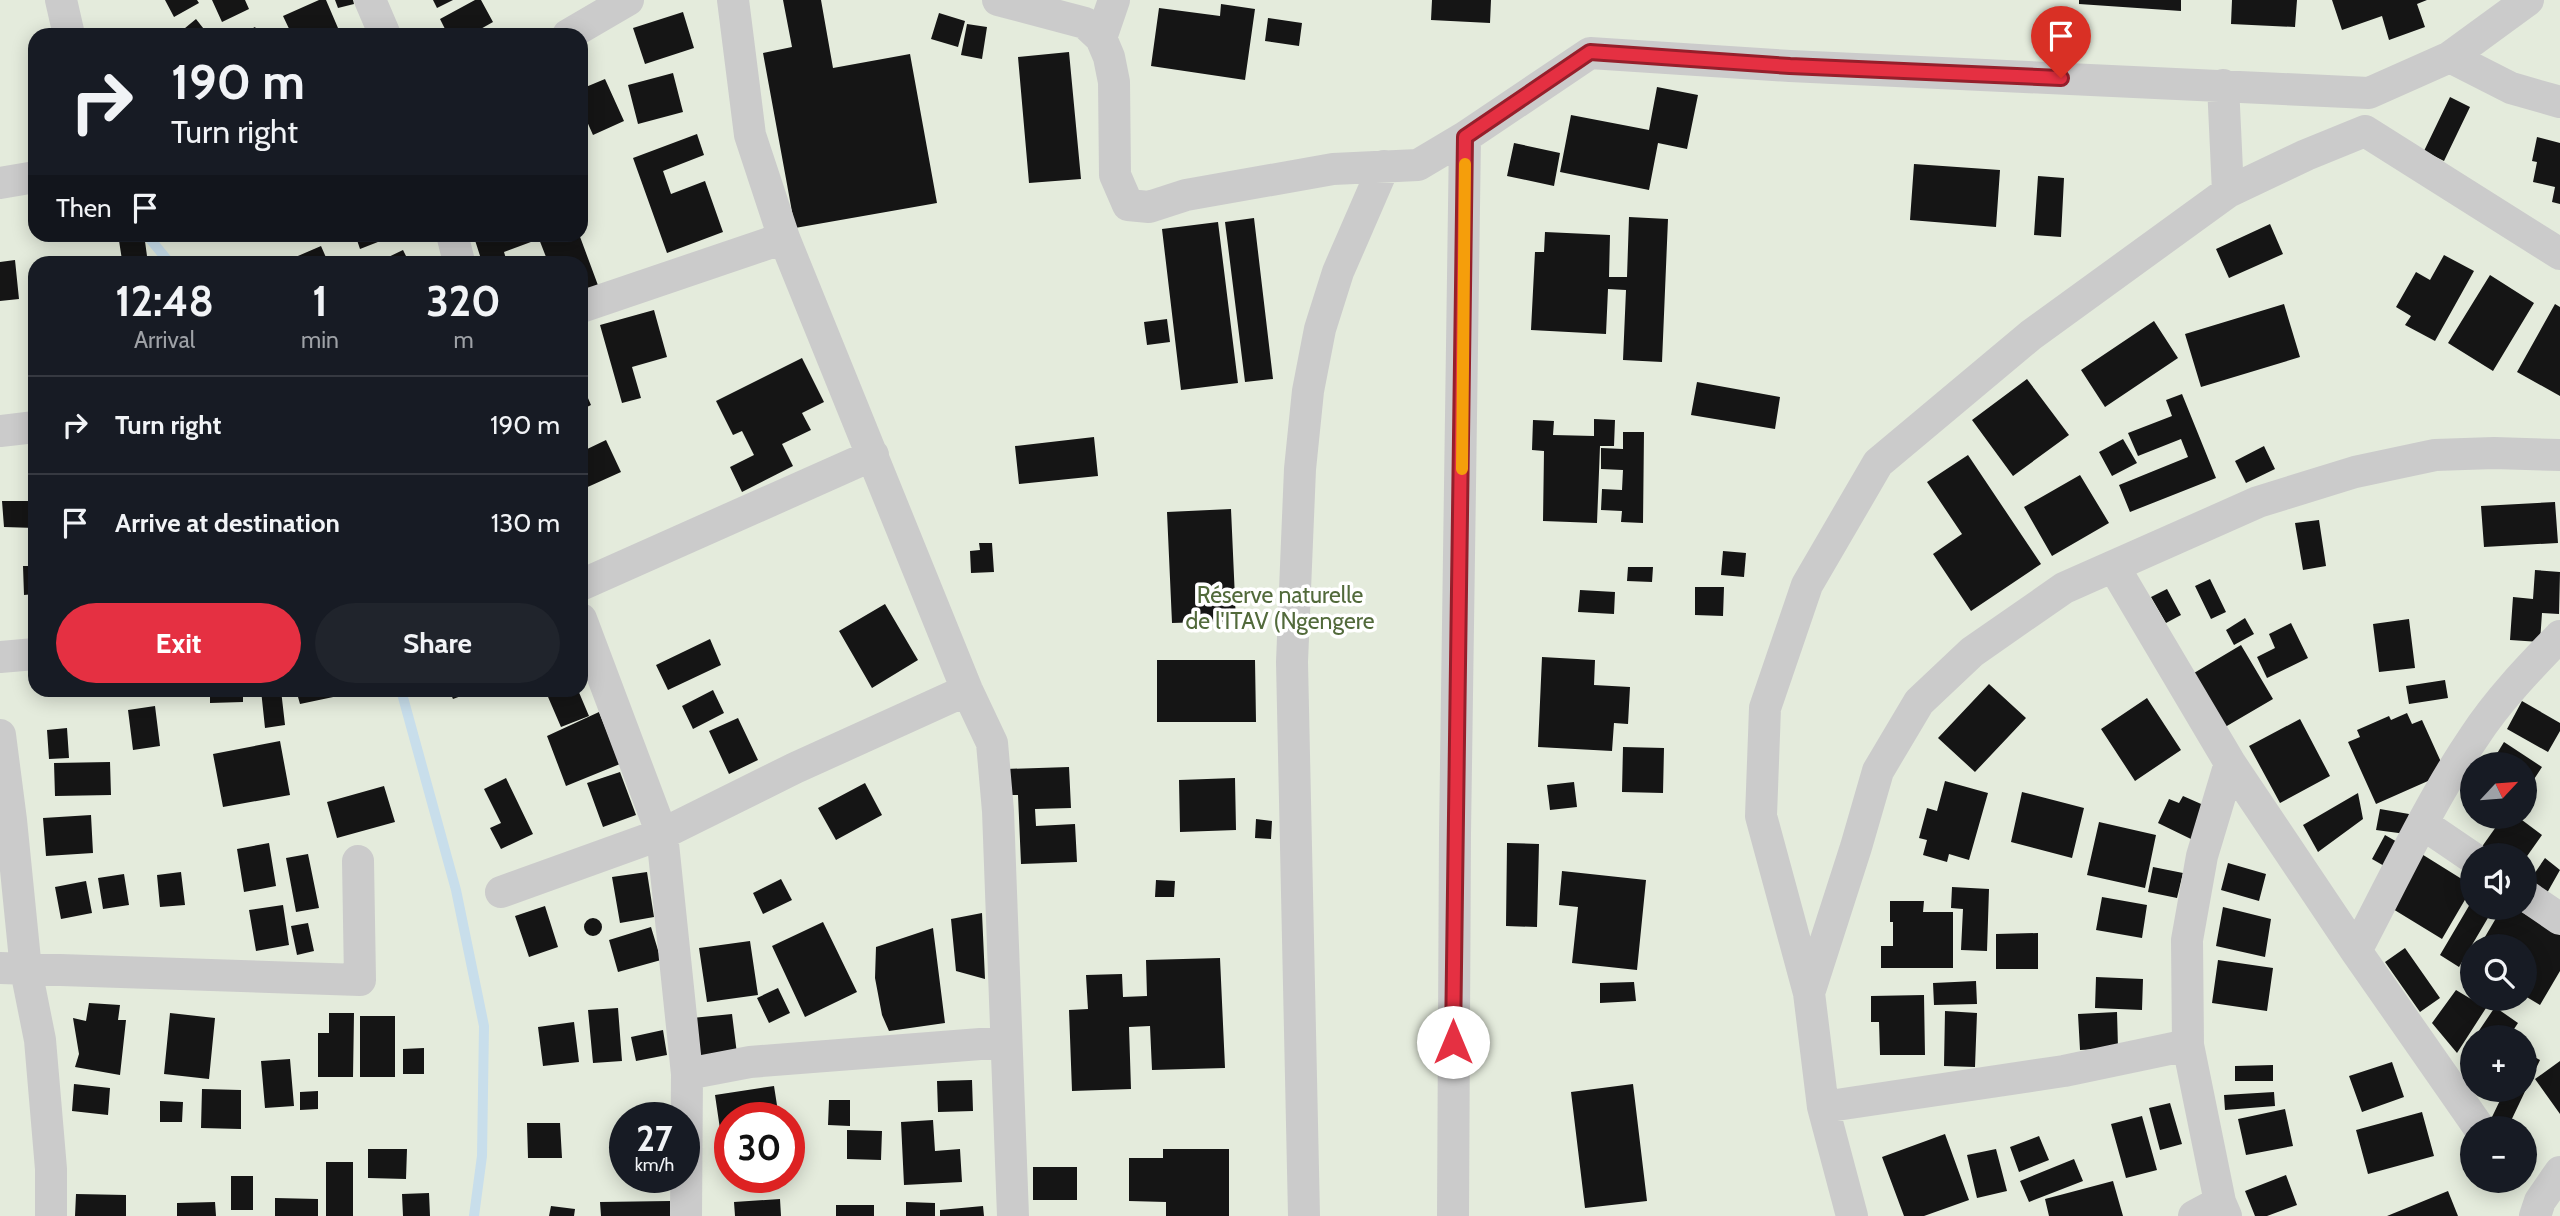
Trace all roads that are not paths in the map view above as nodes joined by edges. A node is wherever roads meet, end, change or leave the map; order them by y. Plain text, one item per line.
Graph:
1 (370, 0) edge
2 (628, 0) edge
3 (998, 0) edge
4 (1114, 0) edge
5 (2528, 0) edge
6 (741, 7) edge
7 (382, 28) edge
8 (580, 28) edge
9 (1101, 38) junction
10 (2449, 57) junction
11 (2223, 85) junction
12 (2369, 93) junction
13 (2560, 102) edge
14 (2365, 131) junction
15 (1465, 137) junction
16 (1384, 166) junction
17 (28, 178) edge
18 (0, 183) edge
19 (2228, 192) junction
20 (784, 239) junction
21 (2560, 254) edge
22 (588, 305) edge
23 (28, 428) edge
24 (0, 431) edge
25 (873, 455) junction
26 (2560, 455) edge
27 (2114, 567) junction
28 (588, 582) edge
29 (2560, 636) edge
30 (588, 638) edge
31 (28, 655) edge
32 (0, 657) edge
33 (967, 690) junction
34 (0, 734) edge
35 (2230, 763) junction
36 (2423, 824) junction
37 (662, 834) junction
38 (2460, 849) edge
39 (358, 861) dead end
40 (501, 892) dead end
41 (2537, 903) edge
42 (2560, 919) edge
43 (2356, 951) junction
44 (13, 969) edge
45 (1809, 993) junction
46 (1006, 1042) junction
47 (2188, 1045) junction
48 (687, 1074) junction
49 (1823, 1107) junction
50 (2471, 1116) edge
51 (2560, 1172) edge
52 (2539, 1200) edge
53 (2213, 1211) edge
54 (51, 1216) edge
55 (686, 1216) edge
56 (1013, 1216) edge
57 (1304, 1216) edge
58 (1453, 1216) edge
59 (1853, 1216) edge

1 - 7 street
2 - 8 street
3 - 9 street
4 - 9 street
5 - 10 street
6 - 20 street
9 - 16 street
10 - 12 street
10 - 13 street
11 - 12 street
11 - 15 street
11 - 19 street
12 - 14 street
14 - 19 street
14 - 21 street
15 - 16 street
15 - 58 street
16 - 57 street
17 - 18 street
19 - 45 street
20 - 22 street
20 - 25 street
23 - 24 street
25 - 28 street
25 - 33 street
26 - 27 street
27 - 35 street
27 - 45 street
29 - 36 street
30 - 37 street
31 - 32 street
33 - 37 street
33 - 46 street
34 - 44 street
35 - 43 street
35 - 47 street
36 - 38 street
36 - 43 street
37 - 40 street
37 - 48 street
39 - 44 street
41 - 42 street
43 - 50 street
44 - 54 street
45 - 49 street
46 - 48 street
46 - 56 street
47 - 49 street
47 - 53 street
48 - 55 street
49 - 59 street
51 - 52 street

